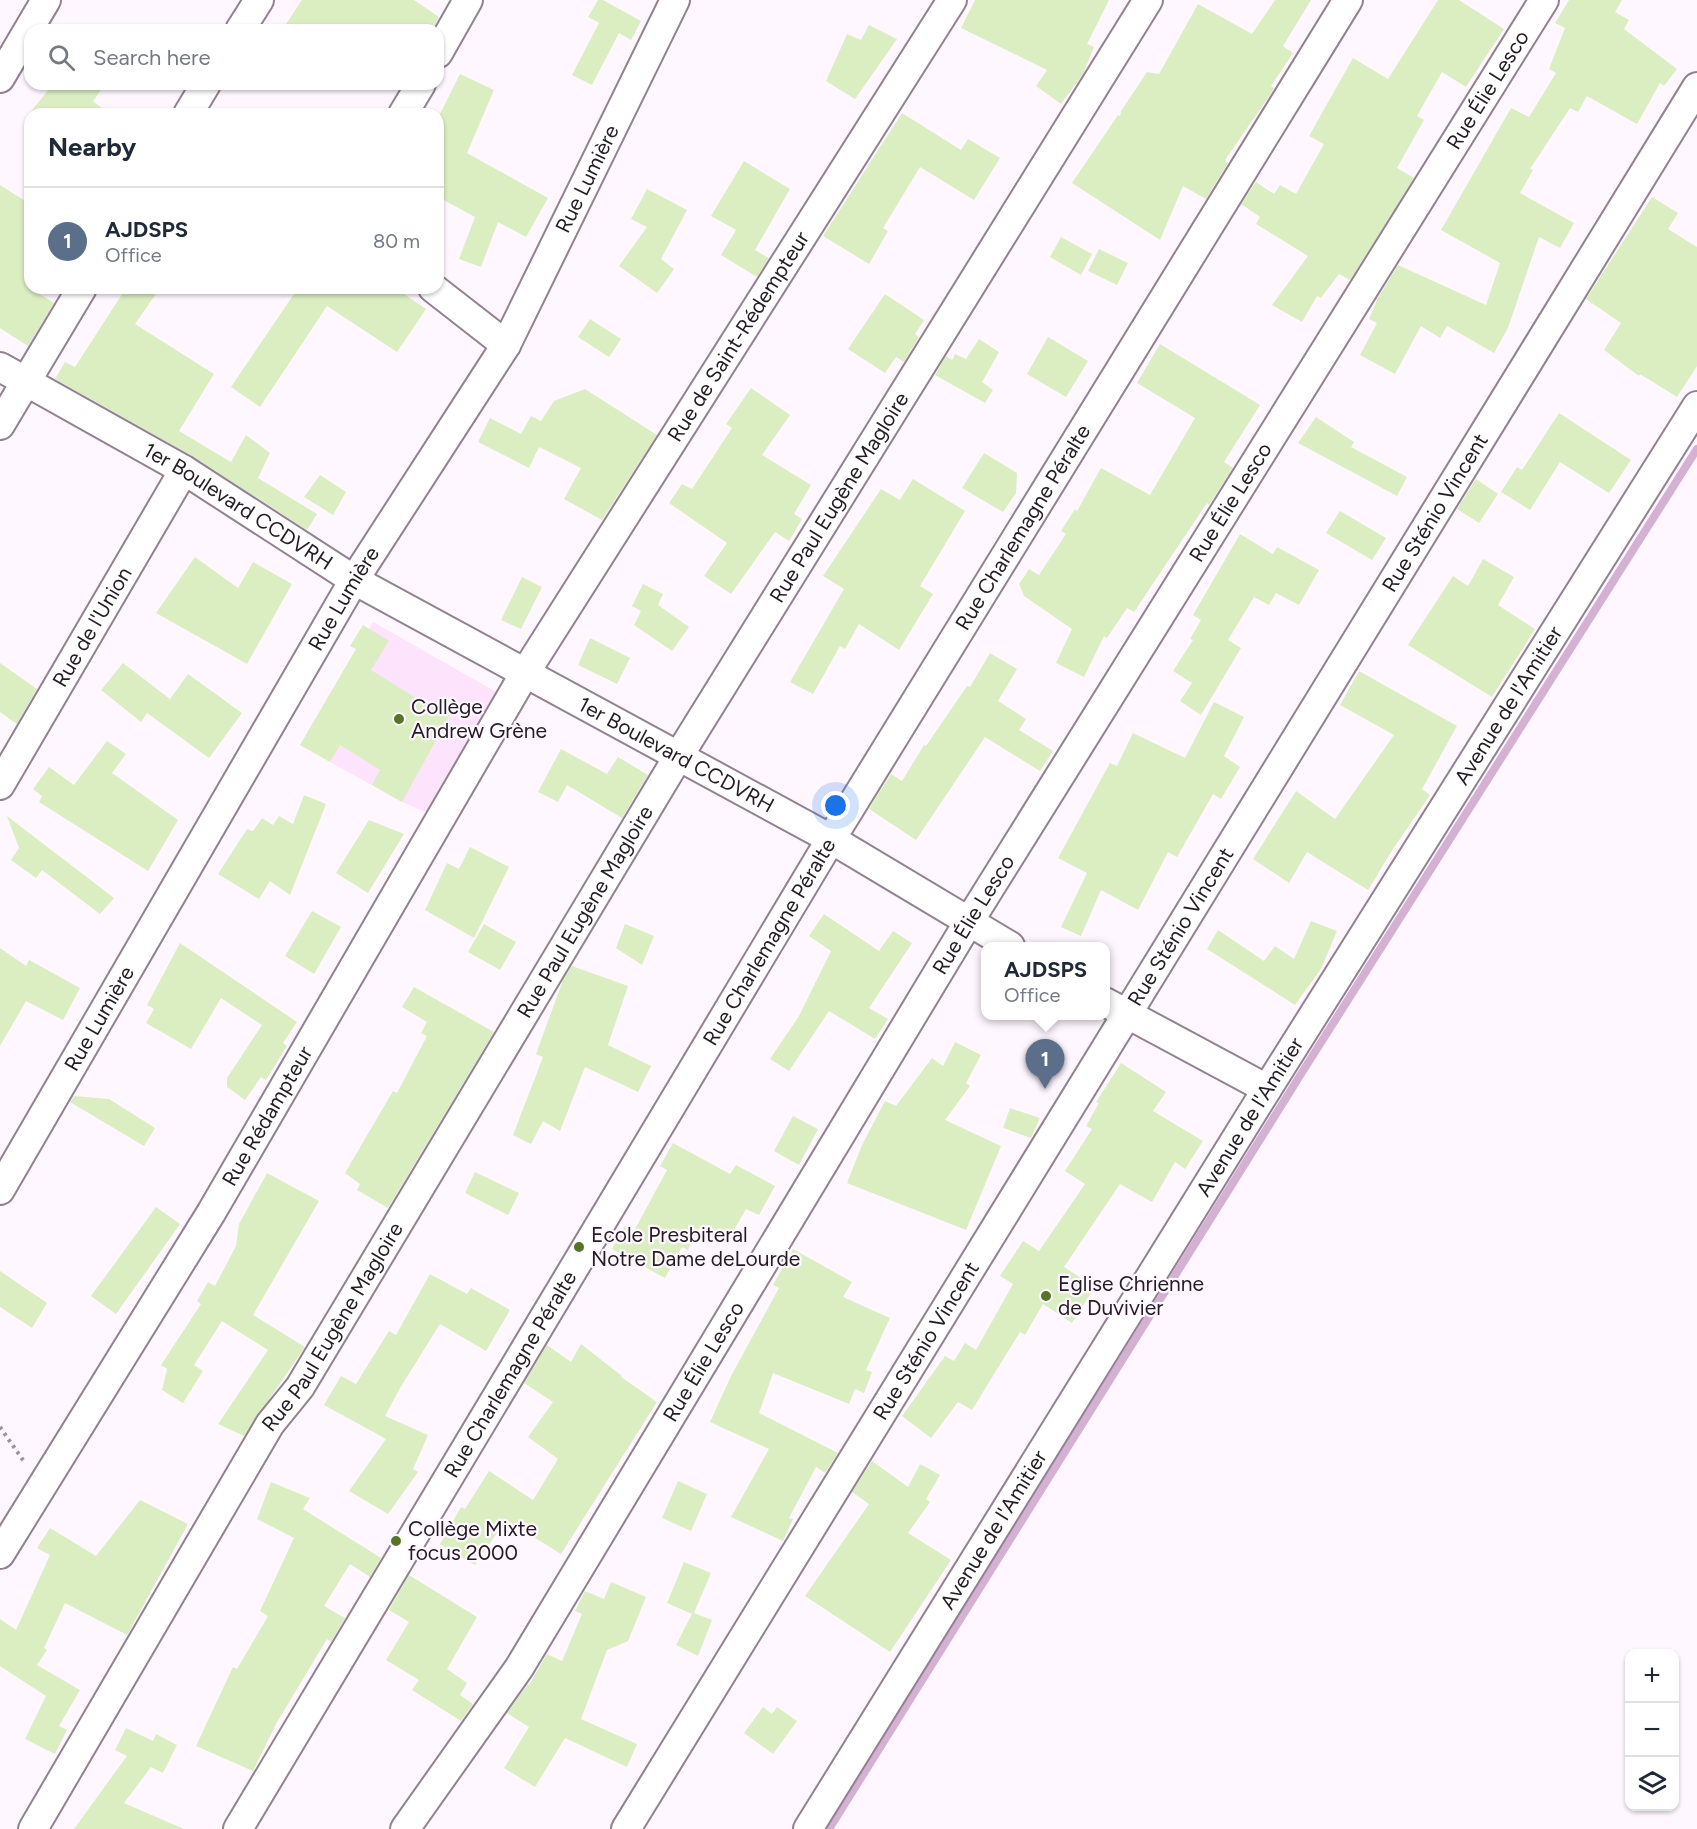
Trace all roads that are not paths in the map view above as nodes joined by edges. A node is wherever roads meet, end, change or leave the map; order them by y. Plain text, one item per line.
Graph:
1 (46, 0) edge
2 (259, 0) edge
3 (468, 0) edge
4 (675, 0) edge
5 (952, 0) edge
6 (1148, 0) edge
7 (1348, 0) edge
8 (1545, 0) edge
9 (32, 24) edge
10 (244, 24) edge
11 (24, 37) edge
12 (444, 42) edge
13 (0, 78) edge
14 (1697, 87) edge
15 (417, 90) edge
16 (407, 108) edge
17 (78, 294) edge
18 (441, 294) edge
19 (506, 345) junction
20 (0, 368) edge
21 (24, 382) junction
22 (1697, 406) edge
23 (0, 424) edge
24 (184, 471) junction
25 (354, 580) junction
26 (525, 673) junction
27 (678, 757) junction
28 (0, 785) edge
29 (831, 839) junction
30 (968, 923) junction
31 (1003, 942) edge
32 (1115, 1008) edge
33 (1108, 1020) edge
34 (1267, 1089) junction
35 (0, 1190) edge
36 (0, 1554) edge
37 (33, 1829) edge
38 (238, 1829) edge
39 (405, 1829) edge
40 (626, 1829) edge
41 (808, 1829) edge

1 - 9 street
2 - 10 street
3 - 12 street
4 - 19 street, Rue Lumière
5 - 26 street, Rue de Saint-Rédempteur
6 - 27 street, Rue Paul Eugène Magloire
7 - 29 street, Rue Charlemagne Péralte
8 - 30 street, Rue Élie Lesco
11 - 13 street
14 - 32 street, Rue Sténio Vincent
15 - 16 street
17 - 21 street
18 - 19 street
19 - 25 street, Rue Lumière
20 - 21 street, 1er Boulevard CCDVRH
21 - 23 street
21 - 24 street, 1er Boulevard CCDVRH
22 - 34 street, Avenue de l'Amitier
24 - 25 street, 1er Boulevard CCDVRH
24 - 28 street, Rue de l'Union
25 - 26 street, 1er Boulevard CCDVRH
25 - 35 street, Rue Lumière
26 - 27 street, 1er Boulevard CCDVRH
26 - 36 street, Rue Rédampteur
27 - 29 street, 1er Boulevard CCDVRH
27 - 37 street, Rue Paul Eugène Magloire
29 - 30 street, 1er Boulevard CCDVRH
29 - 38 street, Rue Charlemagne Péralte
30 - 31 street, 1er Boulevard CCDVRH
30 - 39 street, Rue Élie Lesco
32 - 34 street
33 - 40 street, Rue Sténio Vincent
34 - 41 street, Avenue de l'Amitier

